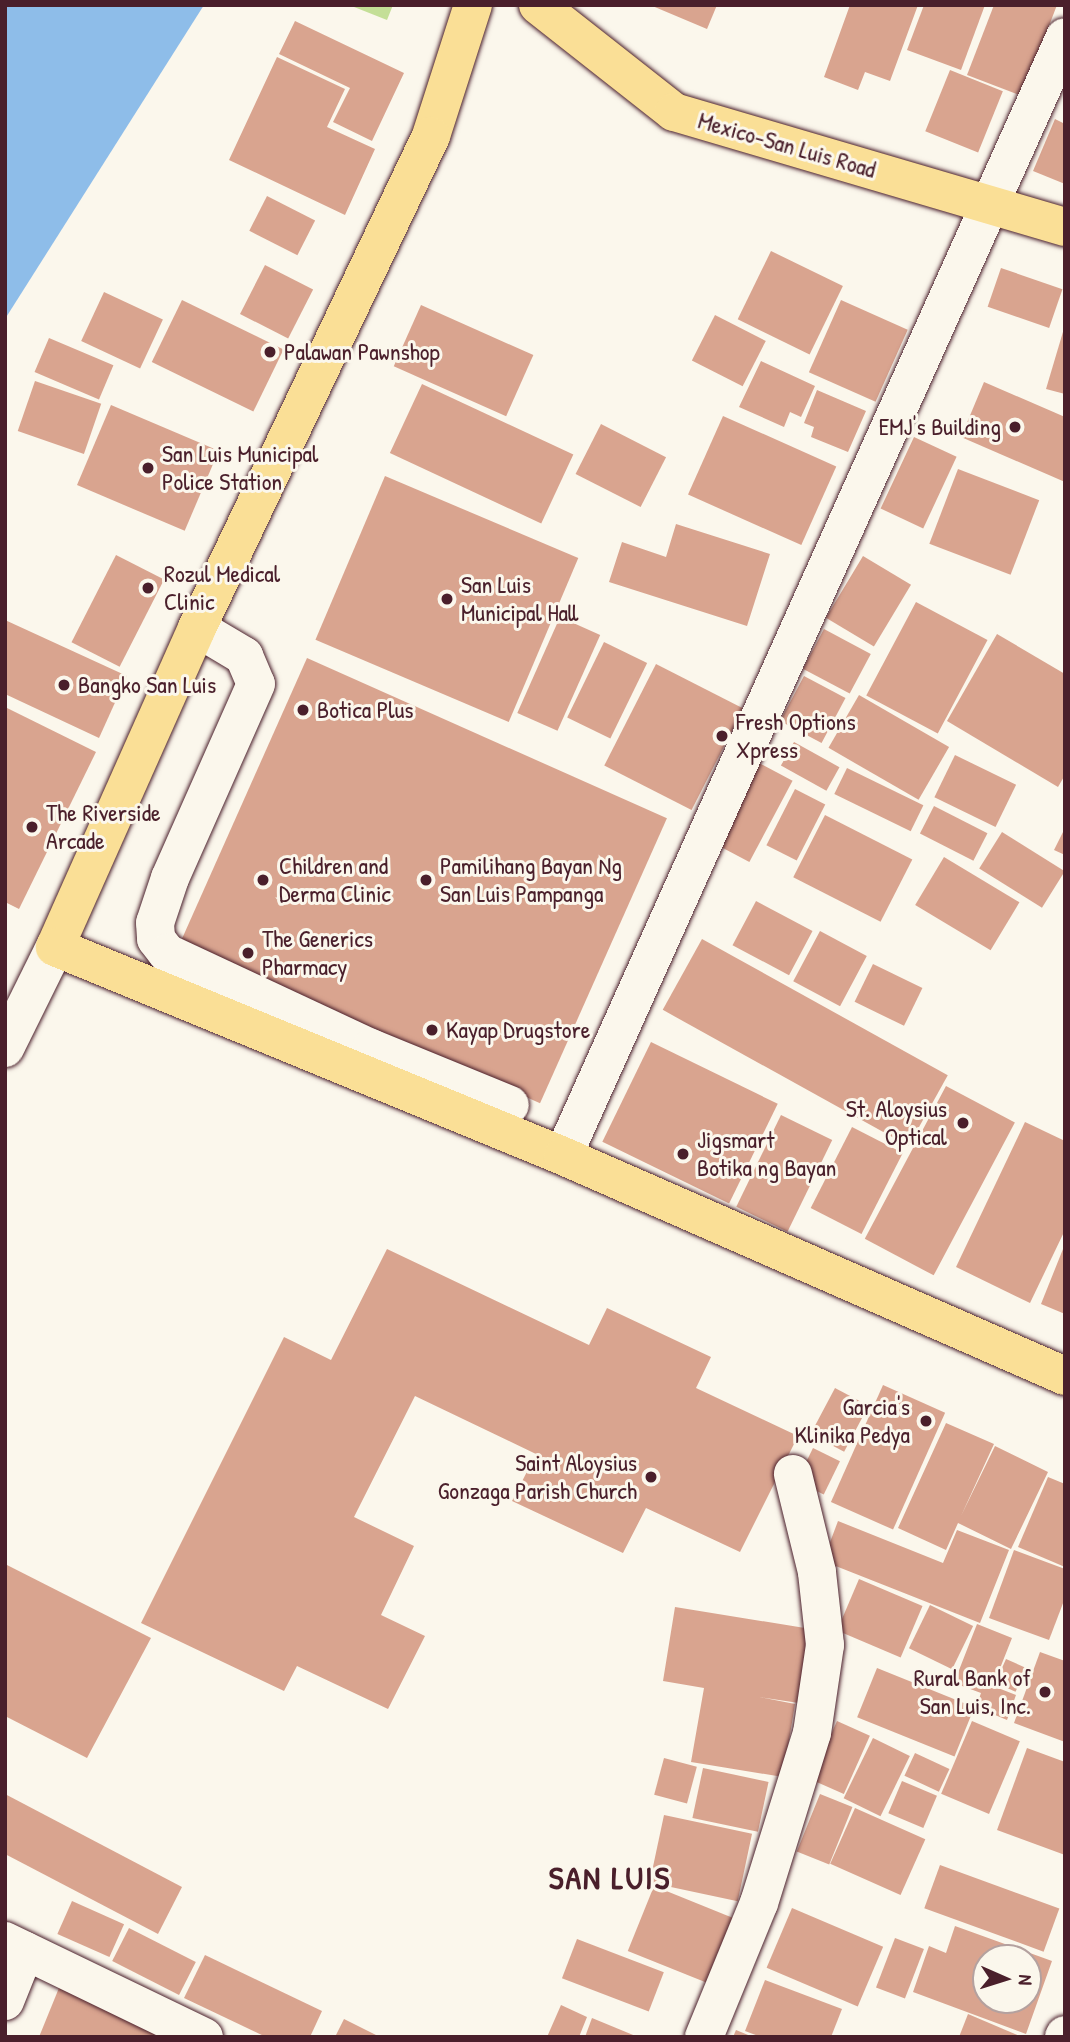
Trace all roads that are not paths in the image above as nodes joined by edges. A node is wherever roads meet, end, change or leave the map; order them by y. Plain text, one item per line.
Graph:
1 (473, 5) edge
2 (538, 5) edge
3 (1065, 37) edge
4 (991, 205) junction
5 (1065, 227) edge
6 (197, 628) junction
7 (55, 947) junction
8 (206, 990) junction
9 (5, 1048) edge
10 (365, 1060) junction
11 (510, 1105) dead end
12 (563, 1156) junction
13 (1065, 1376) edge
14 (793, 1474) dead end
15 (15, 1946) edge
16 (5, 2001) edge
17 (204, 2037) edge
18 (704, 2037) edge

1 - 6 main road
2 - 4 main road, Mexico-San Luis Road
3 - 4 street
4 - 5 main road, Mexico-San Luis Road
4 - 12 street
6 - 7 main road
6 - 8 street
7 - 8 main road
7 - 9 street
8 - 10 main road
10 - 11 street
10 - 12 main road
12 - 13 main road
14 - 18 street
15 - 16 street
15 - 17 street

